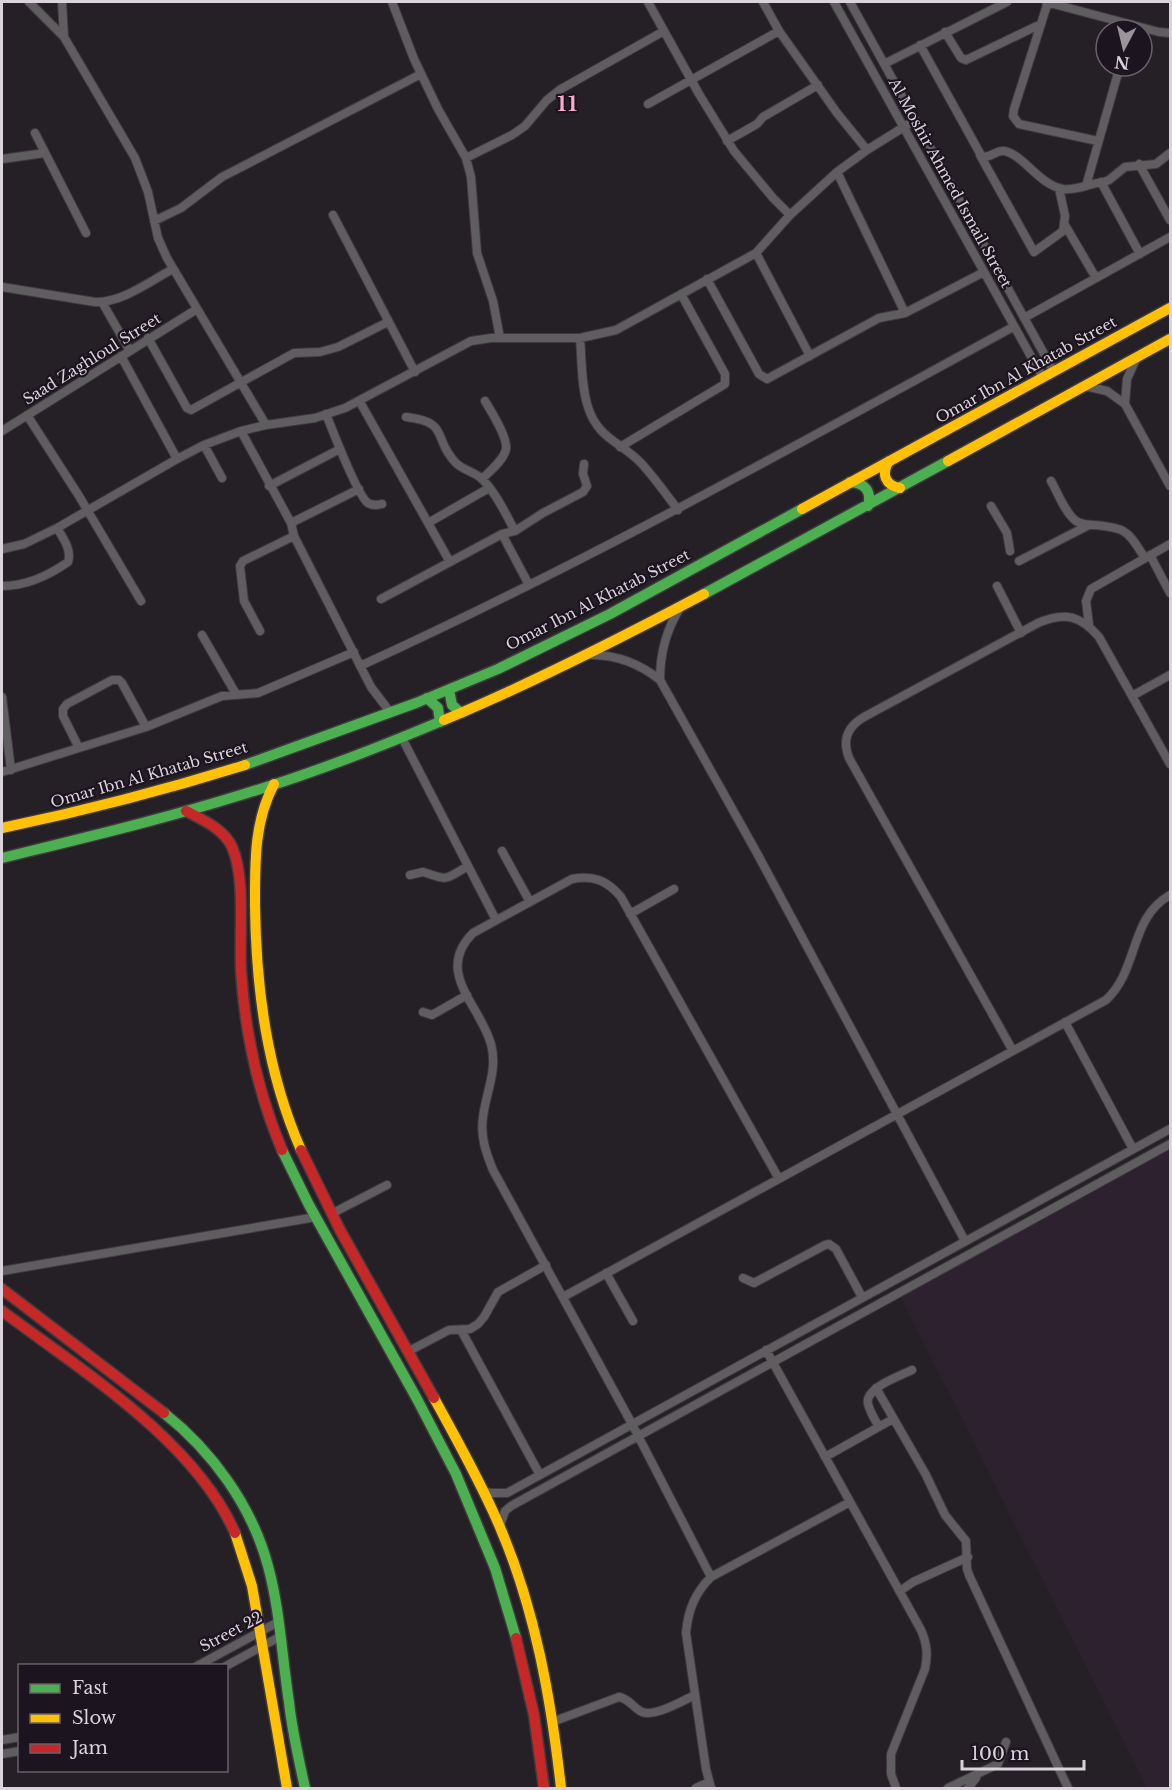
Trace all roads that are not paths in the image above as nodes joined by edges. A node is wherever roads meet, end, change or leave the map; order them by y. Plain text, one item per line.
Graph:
1 (29, 2) edge
2 (62, 2) edge
3 (392, 2) edge
4 (648, 2) edge
5 (763, 2) edge
6 (834, 2) edge
7 (850, 2) edge
8 (1002, 2) edge
9 (1047, 2) edge
10 (1101, 18) edge
11 (1041, 24) junction
12 (664, 31) junction
13 (779, 31) junction
14 (1154, 31) edge
15 (945, 32) junction
16 (1170, 33) edge
17 (64, 37) junction
18 (920, 45) junction
19 (884, 64) junction
20 (421, 74) junction
21 (1116, 78) edge
22 (691, 80) junction
23 (818, 85) junction
24 (648, 104) dead end
25 (915, 120) junction
26 (904, 127) junction
27 (35, 133) dead end
28 (727, 141) junction
29 (1098, 141) junction
30 (867, 150) junction
31 (45, 153) junction
32 (1170, 153) edge
33 (980, 155) junction
34 (466, 158) junction
35 (2, 159) edge
36 (1139, 164) junction
37 (837, 172) junction
38 (1101, 182) junction
39 (1086, 186) junction
40 (1059, 188) junction
41 (333, 215) dead end
42 (790, 215) junction
43 (154, 220) junction
44 (1170, 220) edge
45 (1065, 225) junction
46 (86, 233) dead end
47 (1170, 237) edge
48 (756, 253) junction
49 (1140, 254) junction
50 (173, 269) junction
51 (984, 272) junction
52 (1096, 278) junction
53 (707, 279) junction
54 (2, 287) edge
55 (681, 294) junction
56 (102, 302) junction
57 (1170, 308) edge
58 (197, 309) junction
59 (905, 313) junction
60 (1024, 318) junction
61 (388, 322) junction
62 (1013, 327) junction
63 (148, 338) junction
64 (500, 338) junction
65 (580, 338) junction
66 (1170, 339) edge
67 (130, 351) junction
68 (121, 356) junction
69 (810, 356) junction
70 (1137, 357) junction
71 (414, 372) junction
72 (1054, 372) junction
73 (1043, 378) junction
74 (241, 382) junction
75 (1085, 386) junction
76 (485, 400) dead end
77 (360, 402) junction
78 (1125, 404) junction
79 (326, 414) junction
80 (27, 415) junction
81 (406, 417) dead end
82 (266, 425) junction
83 (2, 431) edge
84 (241, 431) junction
85 (204, 446) junction
86 (620, 447) junction
87 (340, 449) junction
88 (177, 459) junction
89 (889, 461) junction
90 (584, 464) dead end
91 (222, 478) dead end
92 (482, 479) junction
93 (850, 482) junction
94 (1052, 482) dead end
95 (269, 486) junction
96 (1170, 486) edge
97 (489, 488) junction
98 (900, 488) junction
99 (359, 489) junction
100 (382, 504) dead end
101 (868, 506) junction
102 (991, 506) dead end
103 (87, 510) junction
104 (678, 510) junction
105 (291, 523) junction
106 (428, 523) junction
107 (1089, 525) junction
108 (57, 528) junction
109 (515, 531) junction
110 (502, 534) junction
111 (294, 536) junction
112 (1170, 544) edge
113 (2, 549) edge
114 (1010, 551) dead end
115 (1148, 557) junction
116 (1019, 561) dead end
117 (450, 562) junction
118 (529, 585) junction
119 (2, 586) edge
120 (997, 586) dead end
121 (1170, 593) edge
122 (381, 599) dead end
123 (141, 601) dead end
124 (681, 606) junction
125 (1089, 625) junction
126 (260, 632) dead end
127 (1021, 633) junction
128 (202, 635) dead end
129 (354, 652) junction
130 (589, 655) junction
131 (360, 666) junction
132 (1170, 675) edge
133 (660, 680) junction
134 (449, 690) junction
135 (236, 694) junction
136 (1132, 696) junction
137 (2, 697) edge
138 (427, 698) junction
139 (390, 712) junction
140 (461, 713) junction
141 (440, 722) junction
142 (146, 727) junction
143 (402, 738) junction
144 (79, 748) junction
145 (1170, 764) edge
146 (11, 770) junction
147 (2, 772) edge
148 (274, 784) junction
149 (186, 811) junction
150 (2, 828) edge
151 (502, 851) dead end
152 (2, 858) edge
153 (468, 866) junction
154 (410, 875) dead end
155 (674, 889) dead end
156 (1170, 895) edge
157 (530, 902) junction
158 (630, 914) junction
159 (496, 920) junction
160 (467, 995) junction
161 (423, 1012) dead end
162 (1065, 1022) junction
163 (1013, 1051) junction
164 (281, 1100) junction
165 (266, 1106) junction
166 (898, 1114) junction
167 (1170, 1129) edge
168 (1170, 1144) edge
169 (1133, 1149) junction
170 (779, 1179) junction
171 (387, 1185) dead end
172 (332, 1214) junction
173 (316, 1217) junction
174 (965, 1241) junction
175 (546, 1265) junction
176 (2, 1271) edge
177 (606, 1273) junction
178 (743, 1278) dead end
179 (2, 1289) edge
180 (563, 1297) junction
181 (862, 1297) junction
182 (2, 1311) edge
183 (633, 1321) dead end
184 (461, 1330) junction
185 (766, 1350) junction
186 (409, 1351) junction
187 (772, 1362) junction
188 (912, 1370) dead end
189 (876, 1388) junction
190 (430, 1391) junction
191 (416, 1400) junction
192 (893, 1419) junction
193 (632, 1424) junction
194 (879, 1427) junction
195 (639, 1436) junction
196 (825, 1456) junction
197 (540, 1475) junction
198 (483, 1491) junction
199 (850, 1502) junction
200 (500, 1527) junction
201 (968, 1557) junction
202 (711, 1577) junction
203 (900, 1591) junction
204 (278, 1622) junction
205 (531, 1624) junction
206 (513, 1628) junction
207 (260, 1630) junction
208 (280, 1636) junction
209 (262, 1645) junction
210 (538, 1650) junction
211 (520, 1654) junction
212 (199, 1664) edge
213 (228, 1664) edge
214 (695, 1695) junction
215 (552, 1722) junction
216 (18, 1737) edge
217 (2, 1740) edge
218 (1006, 1742) dead end
219 (18, 1751) edge
220 (2, 1754) edge
221 (979, 1774) junction
222 (710, 1785) edge
223 (287, 1788) edge
224 (305, 1788) edge
225 (544, 1788) edge
226 (561, 1788) edge
227 (696, 1788) edge
228 (896, 1788) edge
229 (949, 1788) edge
230 (968, 1788) edge
231 (1068, 1788) edge

1 - 17 street
2 - 17 street
3 - 20 street
4 - 12 street
5 - 13 street
6 - 26 street, Al Moshir Ahmed Ismail Street
7 - 19 street, Al Moshir Ahmed Ismail Street
8 - 15 street
9 - 10 street
9 - 11 street
11 - 15 street
11 - 29 street
12 - 22 street
12 - 34 street
13 - 22 street
13 - 23 street
14 - 16 street
15 - 18 street
17 - 43 street
18 - 19 street
18 - 33 street
19 - 25 street, Al Moshir Ahmed Ismail Street
20 - 34 street
20 - 43 street
21 - 29 street
22 - 24 street
22 - 28 street
23 - 28 street
23 - 30 street
25 - 26 street
25 - 60 street, Al Moshir Ahmed Ismail Street
26 - 30 street
26 - 51 street, Al Moshir Ahmed Ismail Street
27 - 31 street
28 - 42 street
29 - 39 street
30 - 37 street
31 - 35 street
31 - 46 street
32 - 36 street
33 - 40 street
33 - 45 street
34 - 64 street
36 - 38 street
36 - 44 street
37 - 42 street
37 - 59 street
38 - 39 street
38 - 49 street
39 - 40 street
40 - 45 street
41 - 61 street
42 - 48 street
43 - 50 street
45 - 52 street
47 - 49 street
48 - 53 street
48 - 69 street
49 - 52 street
50 - 56 street
50 - 58 street
51 - 59 street
51 - 62 street, Al Moshir Ahmed Ismail Street
52 - 60 street
53 - 55 street
53 - 69 street
54 - 56 street
55 - 65 street
55 - 86 street
56 - 67 street
57 - 72 street, Omar Ibn Al Khatab Street
58 - 63 street, Saad Zaghloul Street
58 - 74 street
59 - 69 street
60 - 72 street, Al Moshir Ahmed Ismail Street
61 - 71 street
61 - 74 street
62 - 73 street, Al Moshir Ahmed Ismail Street
62 - 104 street
63 - 67 street, Saad Zaghloul Street
63 - 74 street
64 - 65 street
64 - 71 street
65 - 86 street
66 - 70 street
67 - 68 street, Saad Zaghloul Street
68 - 80 street, Saad Zaghloul Street
68 - 88 street
70 - 75 street
70 - 78 street
71 - 77 street
72 - 73 street, Omar Ibn Al Khatab Street
73 - 89 street, Omar Ibn Al Khatab Street
74 - 82 street
75 - 78 street
75 - 98 street
76 - 92 street
77 - 79 street
77 - 106 street
78 - 96 street
79 - 82 street
79 - 87 street
80 - 83 street, Saad Zaghloul Street
80 - 103 street
81 - 92 street
82 - 84 street
84 - 85 street
84 - 95 street
85 - 88 street
85 - 91 street
86 - 104 street
87 - 95 street
87 - 99 street
88 - 103 street
89 - 93 street, Omar Ibn Al Khatab Street
89 - 98 street
90 - 109 street
92 - 97 street
93 - 101 street
93 - 134 street, Omar Ibn Al Khatab Street
94 - 107 street
95 - 105 street
97 - 106 street
97 - 109 street
98 - 101 street
99 - 100 street
99 - 105 street
101 - 124 street
102 - 114 street
103 - 108 street
103 - 123 street
104 - 118 street
105 - 111 street
106 - 117 street
107 - 115 street
107 - 116 street
108 - 113 street
108 - 119 street
109 - 110 street
110 - 117 street
110 - 118 street
111 - 126 street
111 - 129 street
112 - 115 street
115 - 121 street
115 - 125 street
117 - 122 street
118 - 131 street
120 - 127 street
124 - 130 street
124 - 133 street
125 - 127 street
125 - 136 street
127 - 163 street
128 - 135 street
129 - 131 street
129 - 135 street
130 - 133 street
130 - 140 street
131 - 139 street
132 - 136 street
133 - 166 street
134 - 138 street, Omar Ibn Al Khatab Street
134 - 140 street
135 - 142 street
136 - 145 street
137 - 146 street
138 - 139 street, Omar Ibn Al Khatab Street
138 - 141 street
139 - 150 street, Omar Ibn Al Khatab Street
140 - 141 street
141 - 143 street
142 - 144 street
142 - 144 street
143 - 148 street
143 - 153 street
144 - 146 street
146 - 147 street
148 - 149 street
148 - 164 street
149 - 152 street
149 - 165 street
151 - 157 street
153 - 154 street
153 - 159 street
155 - 158 street
156 - 162 street
157 - 158 street
157 - 159 street
158 - 170 street
159 - 160 street
160 - 161 street
160 - 175 street
162 - 163 street
162 - 169 street
163 - 166 street
164 - 165 street
164 - 172 street
165 - 173 street
166 - 170 street
166 - 174 street
167 - 169 street
168 - 187 street
169 - 174 street
170 - 177 street
171 - 172 street
172 - 186 street
173 - 176 street
173 - 191 street
174 - 181 street
175 - 180 street
175 - 184 street
177 - 180 street
177 - 183 street
178 - 181 street
179 - 204 street
180 - 193 street
181 - 185 street
182 - 207 street
184 - 186 street
184 - 197 street
185 - 187 street
185 - 193 street
186 - 190 street
187 - 195 street
187 - 196 street
188 - 189 street
189 - 192 street
189 - 194 street
190 - 191 street
190 - 198 street
191 - 206 street
192 - 194 street
192 - 201 street
193 - 195 street
193 - 197 street
194 - 196 street
195 - 200 street
195 - 202 street
196 - 199 street
197 - 198 street
198 - 200 street
199 - 202 street
199 - 203 street
200 - 205 street
201 - 203 street
201 - 231 street
202 - 214 street
203 - 228 street
204 - 207 street, Street 22
204 - 208 street
205 - 206 street
205 - 210 street
206 - 211 street
207 - 209 street
207 - 212 street, Street 22
208 - 209 street, Street 22
208 - 224 street
209 - 213 street, Street 22
209 - 223 street
210 - 211 street
210 - 215 street
211 - 225 street
214 - 215 street
214 - 222 street
215 - 226 street
216 - 217 street
218 - 221 street
219 - 220 street
221 - 229 street
221 - 230 street
222 - 227 street

